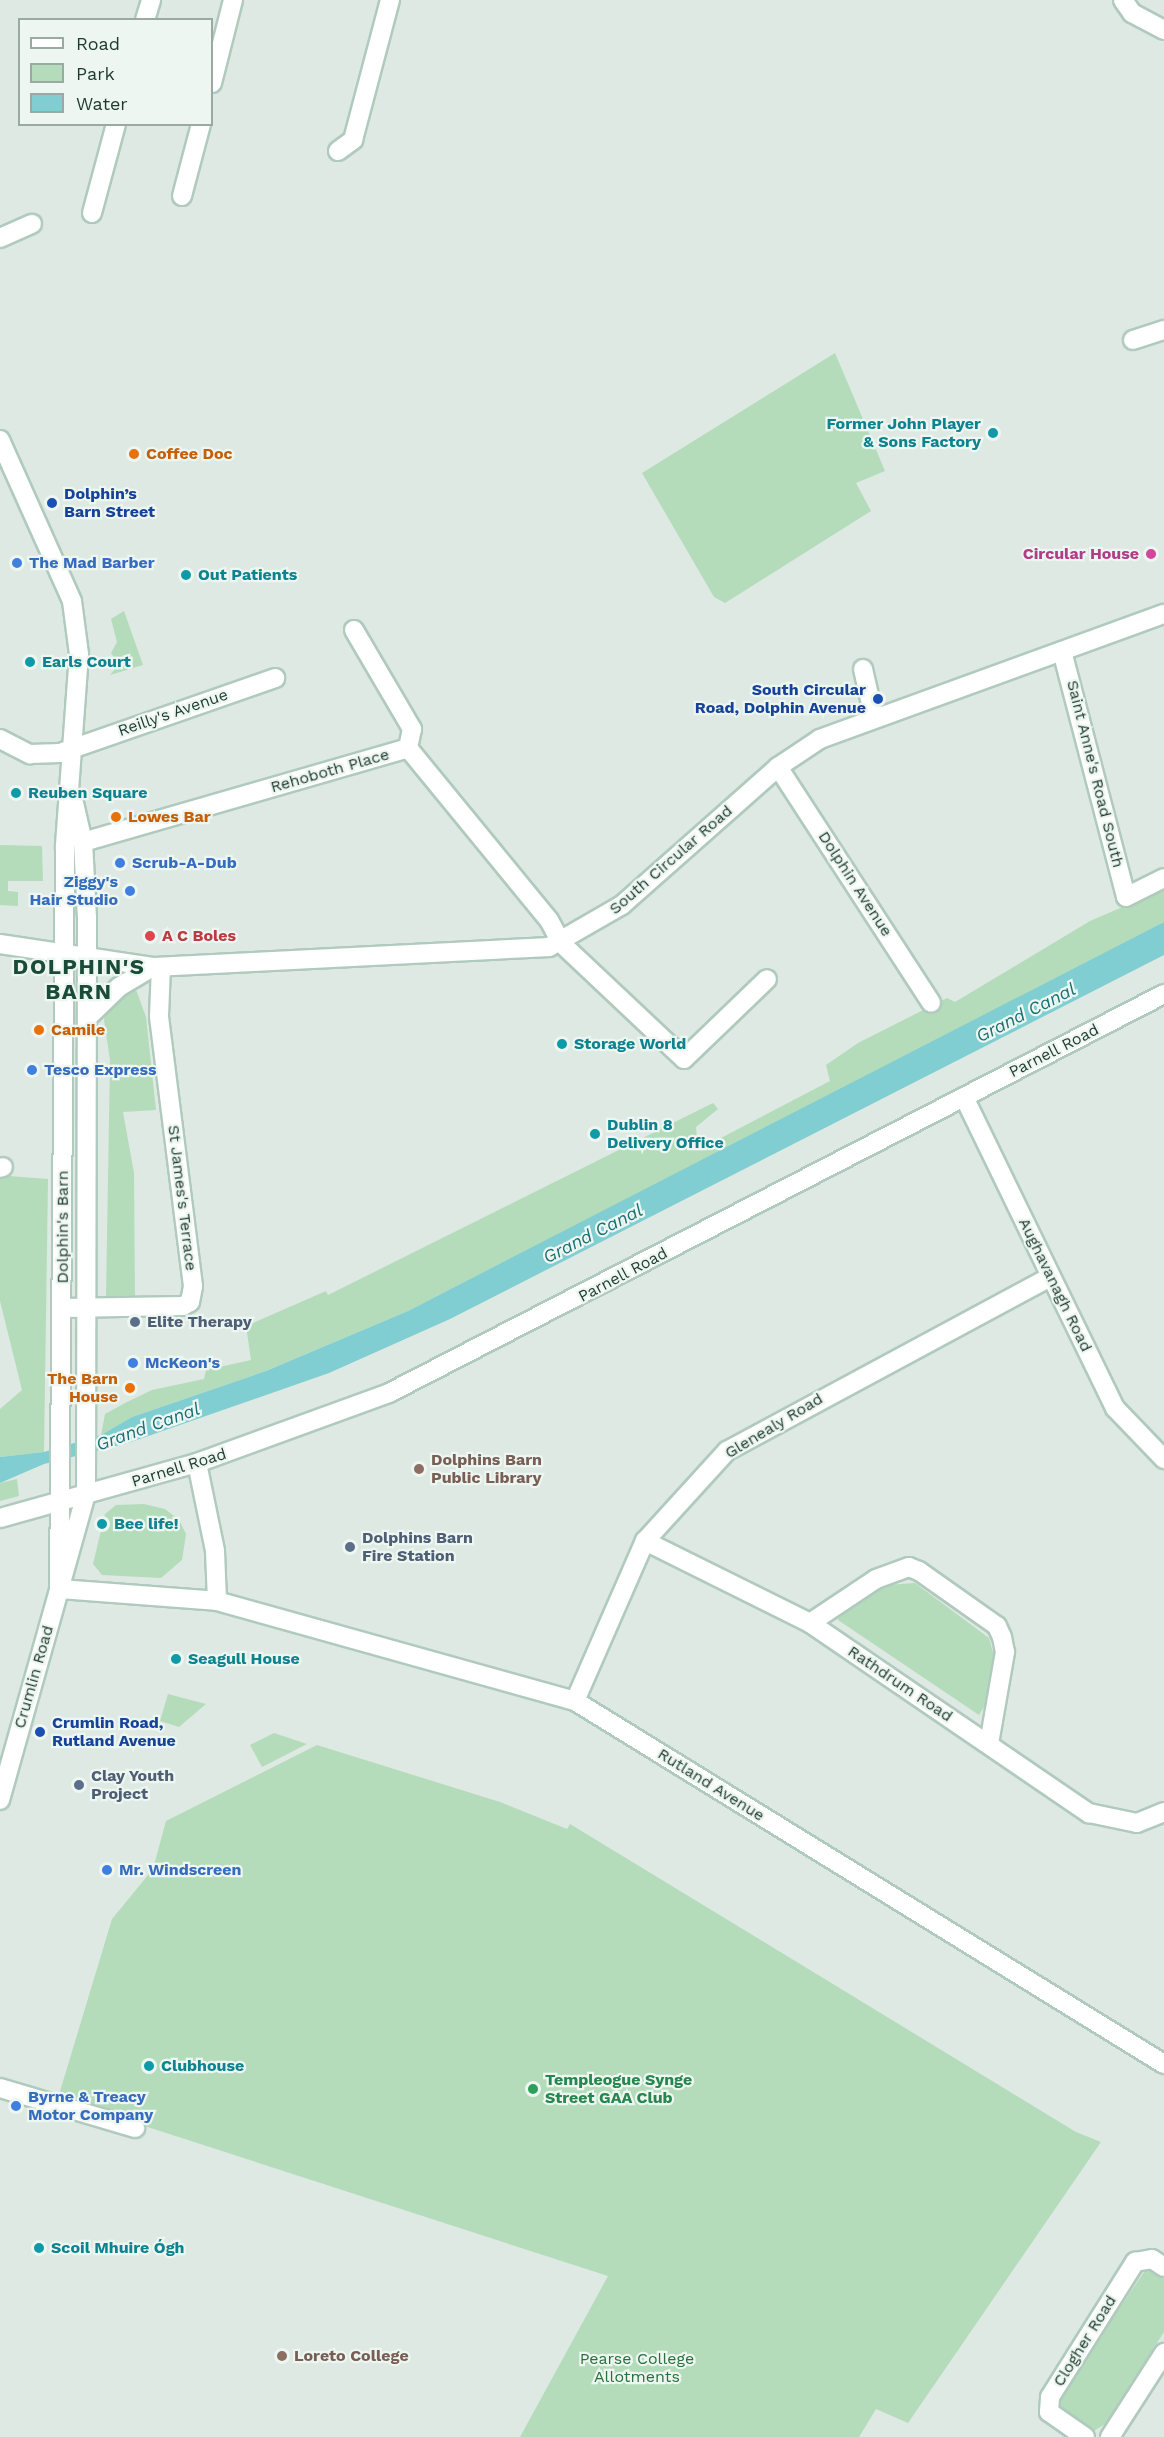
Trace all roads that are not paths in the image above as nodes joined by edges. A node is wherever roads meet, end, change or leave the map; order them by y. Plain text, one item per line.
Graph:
1 (151, 0) edge
2 (233, 0) edge
3 (390, 0) edge
4 (1123, 0) edge
5 (146, 18) edge
6 (1164, 30) edge
7 (213, 79) edge
8 (115, 126) edge
9 (200, 126) edge
10 (338, 151) dead end
11 (182, 196) dead end
12 (92, 213) dead end
13 (32, 224) dead end
14 (0, 238) edge
15 (1164, 330) edge
16 (1133, 340) dead end
17 (0, 440) edge
18 (1164, 614) edge
19 (354, 630) dead end
20 (1062, 651) junction
21 (863, 669) dead end
22 (275, 678) dead end
23 (874, 717) junction
24 (0, 739) edge
25 (408, 748) junction
26 (71, 749) junction
27 (778, 766) junction
28 (69, 783) junction
29 (84, 842) junction
30 (1164, 878) edge
31 (561, 943) junction
32 (0, 944) edge
33 (65, 952) junction
34 (87, 956) junction
35 (156, 967) junction
36 (767, 980) dead end
37 (1164, 994) edge
38 (931, 1003) dead end
39 (87, 1018) junction
40 (964, 1097) junction
41 (1050, 1277) junction
42 (85, 1306) junction
43 (63, 1308) junction
44 (1164, 1459) edge
45 (197, 1463) junction
46 (61, 1493) junction
47 (86, 1496) junction
48 (0, 1518) edge
49 (645, 1541) junction
50 (59, 1589) junction
51 (218, 1601) junction
52 (810, 1623) junction
53 (575, 1701) junction
54 (989, 1744) junction
55 (0, 1800) edge
56 (1164, 1812) edge
57 (1164, 2064) edge
58 (0, 2088) edge
59 (135, 2128) dead end
60 (1164, 2267) edge
61 (1164, 2353) edge
62 (1158, 2376) edge
63 (1085, 2437) edge
64 (1110, 2437) edge

1 - 5 street
2 - 7 street
3 - 10 street
4 - 6 street
8 - 12 street
9 - 11 street
13 - 14 street
15 - 16 street
17 - 26 street, Dolphin's Barn
18 - 20 street, South Circular Road
19 - 25 street
20 - 23 street, South Circular Road
20 - 30 street, Saint Anne's Road South
21 - 23 street
22 - 26 street, Reilly's Avenue
23 - 27 street, South Circular Road
24 - 26 street, Reilly's Avenue
25 - 29 street, Rehoboth Place
25 - 31 street, Rehoboth Place
26 - 28 street, Dolphin's Barn
27 - 31 street, South Circular Road
27 - 38 street, Dolphin Avenue
28 - 29 street, Dolphin's Barn
28 - 33 street, Dolphin's Barn
29 - 34 street, Dolphin's Barn
31 - 35 street, South Circular Road
31 - 36 street, Rehoboth Place
32 - 33 street, South Circular Road
33 - 34 street, South Circular Road
33 - 43 street, Dolphin's Barn
34 - 35 street, South Circular Road
34 - 39 street, Dolphin's Barn
35 - 39 street
35 - 42 street, St James's Terrace
37 - 40 street, Parnell Road
39 - 42 street, Dolphin's Barn
40 - 41 street, Aughavanagh Road
40 - 45 street, Parnell Road
41 - 44 street, Aughavanagh Road
41 - 49 street, Glenealy Road
42 - 43 street, St James's Terrace
42 - 47 street, Dolphin's Barn
43 - 46 street, Dolphin's Barn
45 - 47 street, Parnell Road
45 - 51 street
46 - 47 street, Parnell Road
46 - 48 street, Parnell Road
46 - 50 street, Crumlin Road
47 - 50 street, Crumlin Road
49 - 52 street, Rathdrum Road
49 - 53 street, Glenealy Road
50 - 51 street, Rutland Avenue
50 - 55 street, Crumlin Road
51 - 53 street, Rutland Avenue
52 - 54 street, Rathdrum Road
52 - 54 street
53 - 57 street, Rutland Avenue
54 - 56 street, Rathdrum Road
58 - 59 street
60 - 63 street, Clogher Road
61 - 62 street
62 - 64 street

